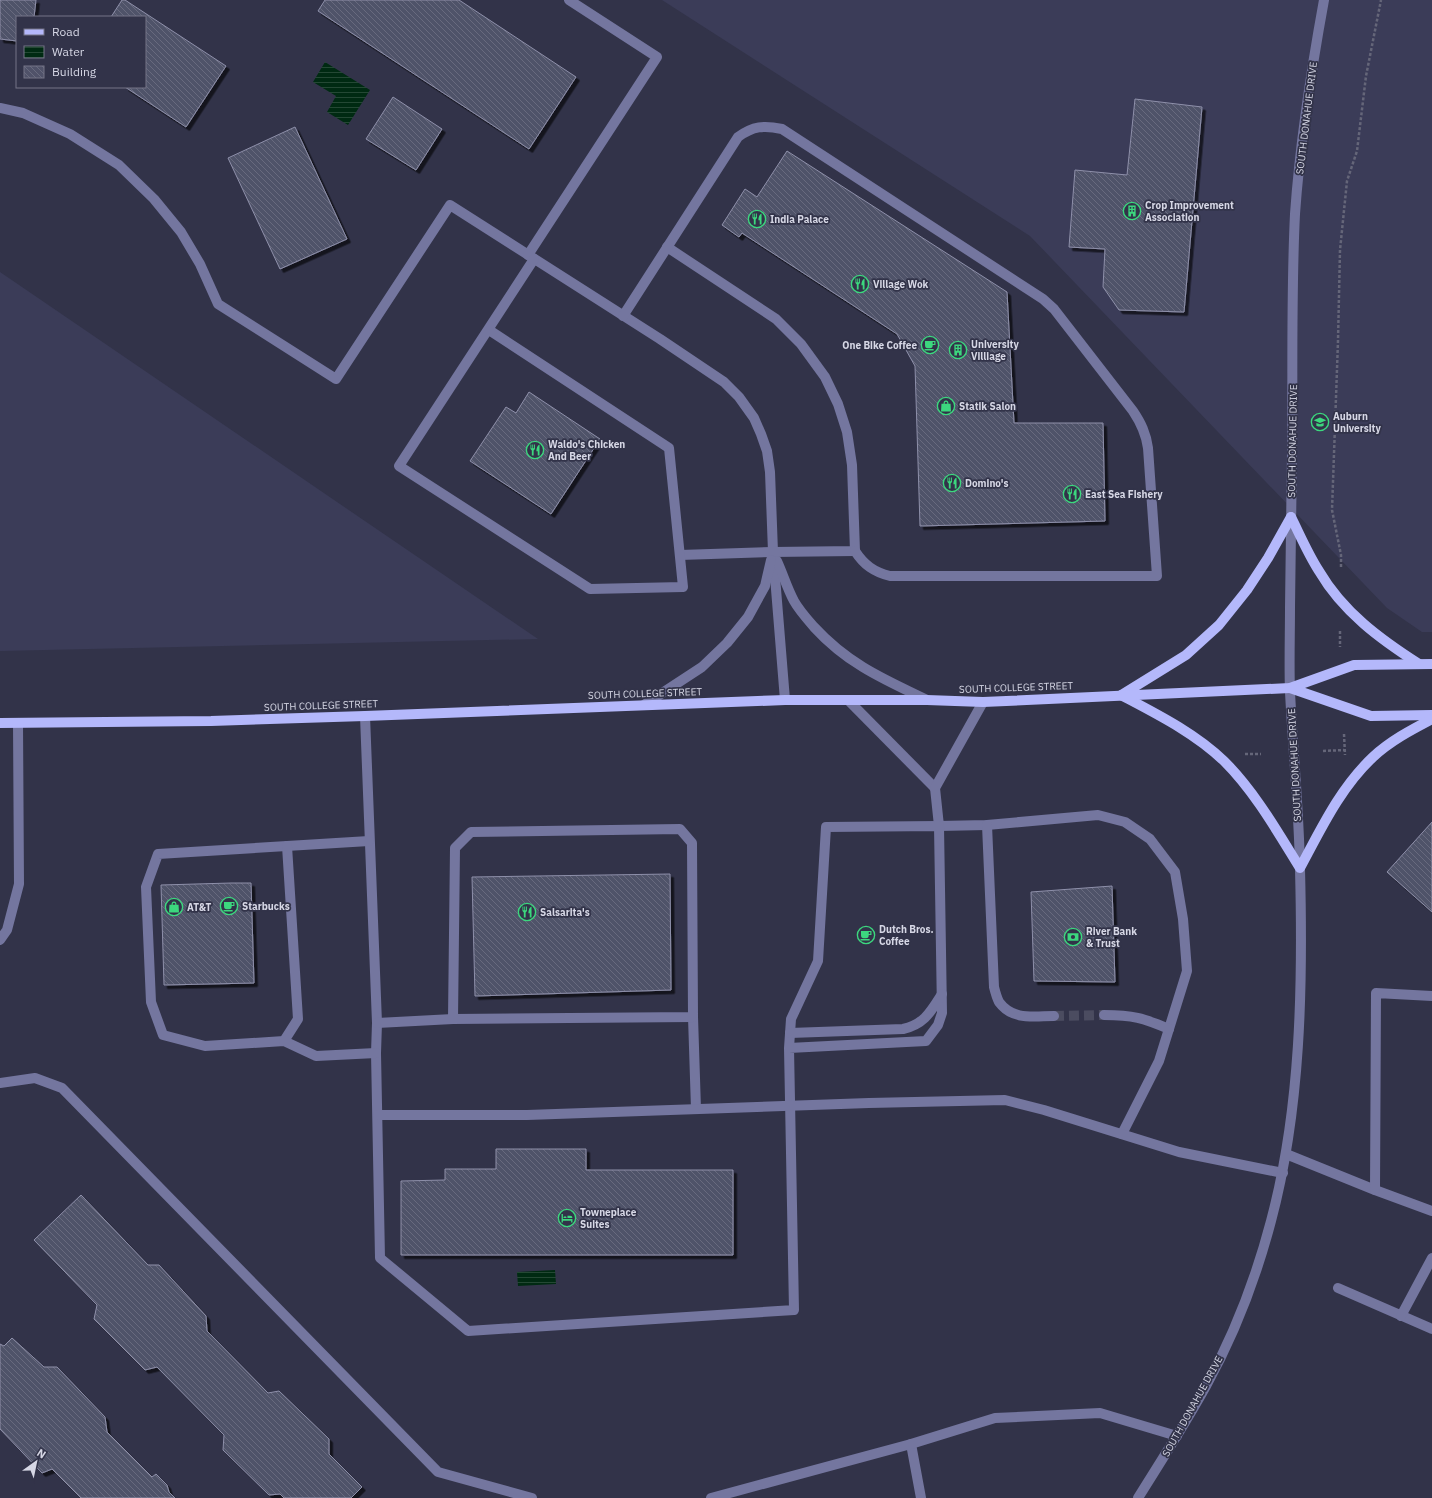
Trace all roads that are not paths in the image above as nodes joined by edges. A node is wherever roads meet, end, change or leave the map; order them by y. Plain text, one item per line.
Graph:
1 (569, 0) edge
2 (1324, 0) edge
3 (0, 108) edge
4 (667, 247) junction
5 (531, 257) junction
6 (623, 316) junction
7 (489, 330) junction
8 (1291, 516) junction
9 (855, 551) junction
10 (773, 552) junction
11 (680, 555) junction
12 (1419, 664) junction
13 (1432, 664) edge
14 (1290, 688) junction
15 (1121, 695) junction
16 (785, 700) junction
17 (848, 700) junction
18 (927, 700) junction
19 (983, 702) junction
20 (644, 705) junction
21 (1432, 715) edge
22 (365, 716) junction
23 (1432, 719) edge
24 (0, 723) edge
25 (18, 723) junction
26 (934, 788) junction
27 (987, 825) junction
28 (939, 826) junction
29 (369, 841) junction
30 (287, 846) junction
31 (1300, 868) junction
32 (4, 928) edge
33 (0, 940) edge
34 (942, 994) junction
35 (1432, 996) edge
36 (1104, 1015) tunnel mouth
37 (1054, 1016) tunnel mouth
38 (693, 1018) junction
39 (454, 1019) junction
40 (377, 1023) junction
41 (1169, 1029) junction
42 (790, 1033) junction
43 (284, 1041) junction
44 (789, 1048) junction
45 (376, 1053) junction
46 (0, 1083) edge
47 (790, 1106) junction
48 (696, 1109) junction
49 (378, 1115) junction
50 (1122, 1134) junction
51 (1286, 1154) junction
52 (1283, 1173) junction
53 (1376, 1190) junction
54 (1432, 1211) edge
55 (1432, 1258) edge
56 (1338, 1288) dead end
57 (1401, 1316) junction
58 (1432, 1329) edge
59 (1177, 1436) junction
60 (911, 1444) junction
61 (532, 1498) edge
62 (711, 1498) edge
63 (921, 1498) edge
64 (1138, 1498) edge

1 - 5 street
2 - 8 street, SOUTH DONAHUE DRIVE
3 - 5 street
4 - 6 street
4 - 9 street
4 - 9 street
5 - 6 street
5 - 7 street
6 - 10 street
7 - 11 street
7 - 11 street
8 - 12 main road
8 - 14 street, SOUTH DONAHUE DRIVE
8 - 15 main road
9 - 10 street
10 - 11 street
10 - 16 street
10 - 18 street
10 - 20 street
12 - 13 main road, SOUTH COLLEGE STREET
12 - 14 main road, SOUTH COLLEGE STREET
14 - 15 main road, SOUTH COLLEGE STREET
14 - 21 main road, SOUTH COLLEGE STREET
14 - 31 street, SOUTH DONAHUE DRIVE
15 - 19 main road, SOUTH COLLEGE STREET
15 - 31 main road
16 - 17 main road, SOUTH COLLEGE STREET
16 - 20 main road, SOUTH COLLEGE STREET
17 - 18 main road, SOUTH COLLEGE STREET
17 - 26 street
18 - 19 main road, SOUTH COLLEGE STREET
19 - 26 street
20 - 22 main road, SOUTH COLLEGE STREET
22 - 25 main road, SOUTH COLLEGE STREET
22 - 29 street
23 - 31 main road
24 - 25 main road, SOUTH COLLEGE STREET
25 - 32 street
26 - 28 street
27 - 28 street
27 - 37 street
27 - 41 street
28 - 34 street
28 - 42 street
29 - 30 street
29 - 40 street
30 - 43 street
30 - 43 street
31 - 51 street, SOUTH DONAHUE DRIVE
32 - 33 street
34 - 42 street
34 - 44 street
35 - 53 street
36 - 41 street
38 - 39 street
38 - 39 street
38 - 48 street
39 - 40 street
40 - 45 street
41 - 50 street
42 - 44 street
43 - 45 street
44 - 47 street
45 - 49 street
46 - 61 street
47 - 48 street
47 - 49 street
47 - 50 street
48 - 49 street
50 - 52 street
51 - 52 street, SOUTH DONAHUE DRIVE
51 - 53 street
52 - 59 street, SOUTH DONAHUE DRIVE
53 - 54 street
55 - 57 street
56 - 57 street
57 - 58 street
59 - 60 street
59 - 64 street, SOUTH DONAHUE DRIVE
60 - 62 street
60 - 63 street

